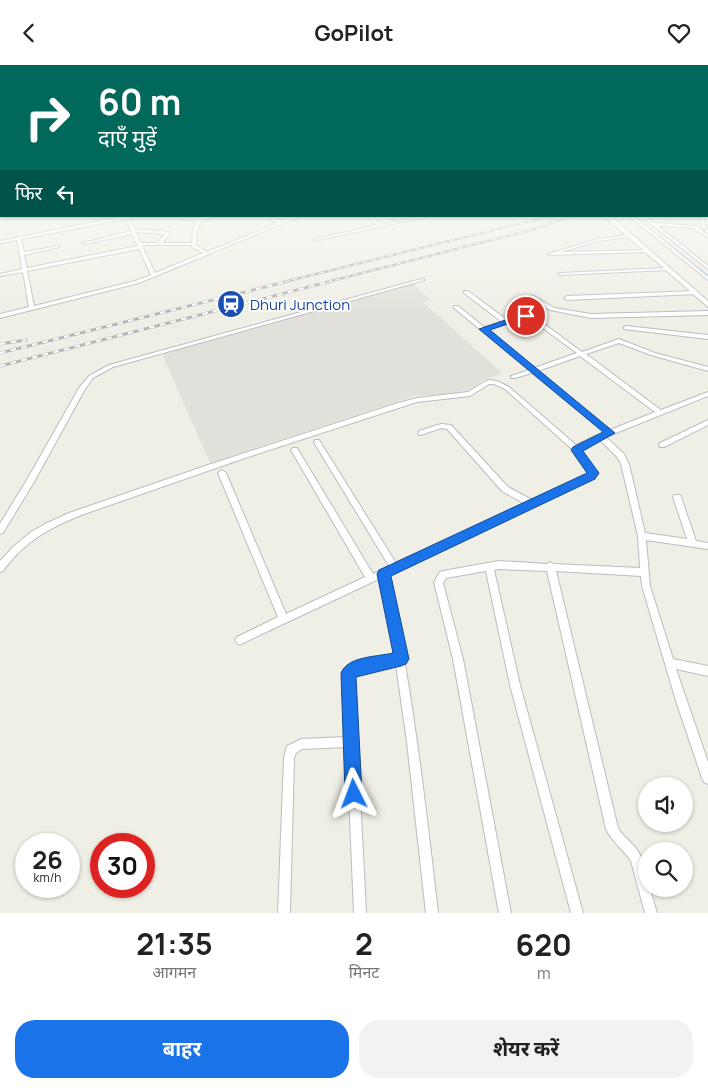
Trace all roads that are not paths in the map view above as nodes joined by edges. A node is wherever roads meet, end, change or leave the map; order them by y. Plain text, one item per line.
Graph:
1 (629, 236) edge
2 (27, 237) edge
3 (111, 237) edge
4 (137, 237) edge
5 (165, 237) edge
6 (194, 237) edge
7 (249, 237) edge
8 (330, 237) edge
9 (625, 237) edge
10 (656, 237) edge
11 (669, 237) edge
12 (19, 238) junction
13 (314, 240) dead end
14 (0, 242) edge
15 (85, 243) dead end
16 (158, 244) junction
17 (193, 244) junction
18 (141, 246) junction
19 (58, 247) dead end
20 (646, 251) junction
21 (207, 254) junction
22 (22, 255) junction
23 (708, 268) edge
24 (666, 269) junction
25 (24, 272) junction
26 (560, 274) dead end
27 (0, 275) edge
28 (154, 275) junction
29 (708, 279) edge
30 (423, 280) dead end
31 (466, 292) dead end
32 (695, 293) junction
33 (534, 297) dead end
34 (567, 299) dead end
35 (708, 305) edge
36 (456, 307) dead end
37 (32, 309) junction
38 (708, 313) edge
39 (0, 316) edge
40 (506, 322) junction
41 (626, 328) dead end
42 (484, 329) junction
43 (708, 337) edge
44 (580, 354) junction
45 (708, 369) edge
46 (533, 370) junction
47 (514, 377) dead end
48 (708, 394) edge
49 (661, 413) junction
50 (708, 422) edge
51 (420, 433) dead end
52 (610, 433) junction
53 (600, 437) junction
54 (317, 441) dead end
55 (662, 445) dead end
56 (295, 450) dead end
57 (577, 450) junction
58 (222, 473) dead end
59 (677, 497) dead end
60 (532, 504) junction
61 (0, 531) edge
62 (642, 536) junction
63 (693, 544) junction
64 (708, 546) edge
65 (489, 566) junction
66 (550, 566) junction
67 (0, 568) edge
68 (395, 568) junction
69 (645, 572) junction
70 (384, 574) junction
71 (371, 579) junction
72 (284, 620) junction
73 (240, 640) dead end
74 (401, 659) junction
75 (668, 663) junction
76 (708, 671) edge
77 (351, 742) junction
78 (708, 778) edge
79 (284, 913) edge
80 (360, 913) edge
81 (432, 913) edge
82 (505, 913) edge
83 (577, 913) edge
84 (651, 913) edge

1 - 20 street
2 - 12 street
3 - 15 street
4 - 18 street
5 - 16 street
6 - 17 street
7 - 21 street
8 - 13 street
9 - 20 street
10 - 29 street
11 - 23 street
12 - 14 street
12 - 22 street
16 - 17 street
16 - 18 street
17 - 21 street
18 - 25 street
18 - 28 street
19 - 22 street
20 - 24 street
21 - 28 street
22 - 25 street
24 - 26 street
24 - 32 street
25 - 27 street
25 - 37 street
28 - 37 street
30 - 61 street
31 - 40 street
32 - 34 street
32 - 35 street
33 - 38 street
36 - 42 street
37 - 39 street
40 - 42 street
40 - 44 street
41 - 43 street
42 - 46 street
44 - 45 street
44 - 46 street
44 - 49 street
46 - 47 street
46 - 52 street
48 - 49 street
49 - 52 street
50 - 55 street
51 - 60 street
52 - 53 street
53 - 57 street
53 - 62 street
54 - 68 street
56 - 71 street
57 - 60 street
57 - 67 street
58 - 72 street
59 - 63 street
60 - 68 street
62 - 63 street
62 - 69 street
63 - 64 street
65 - 66 street
65 - 82 street
65 - 83 street
66 - 69 street
66 - 84 street
68 - 70 street
69 - 75 street
70 - 71 street
70 - 74 street
71 - 72 street
72 - 73 street
74 - 77 street
74 - 81 street
75 - 76 street
75 - 78 street
77 - 79 street
77 - 80 street

